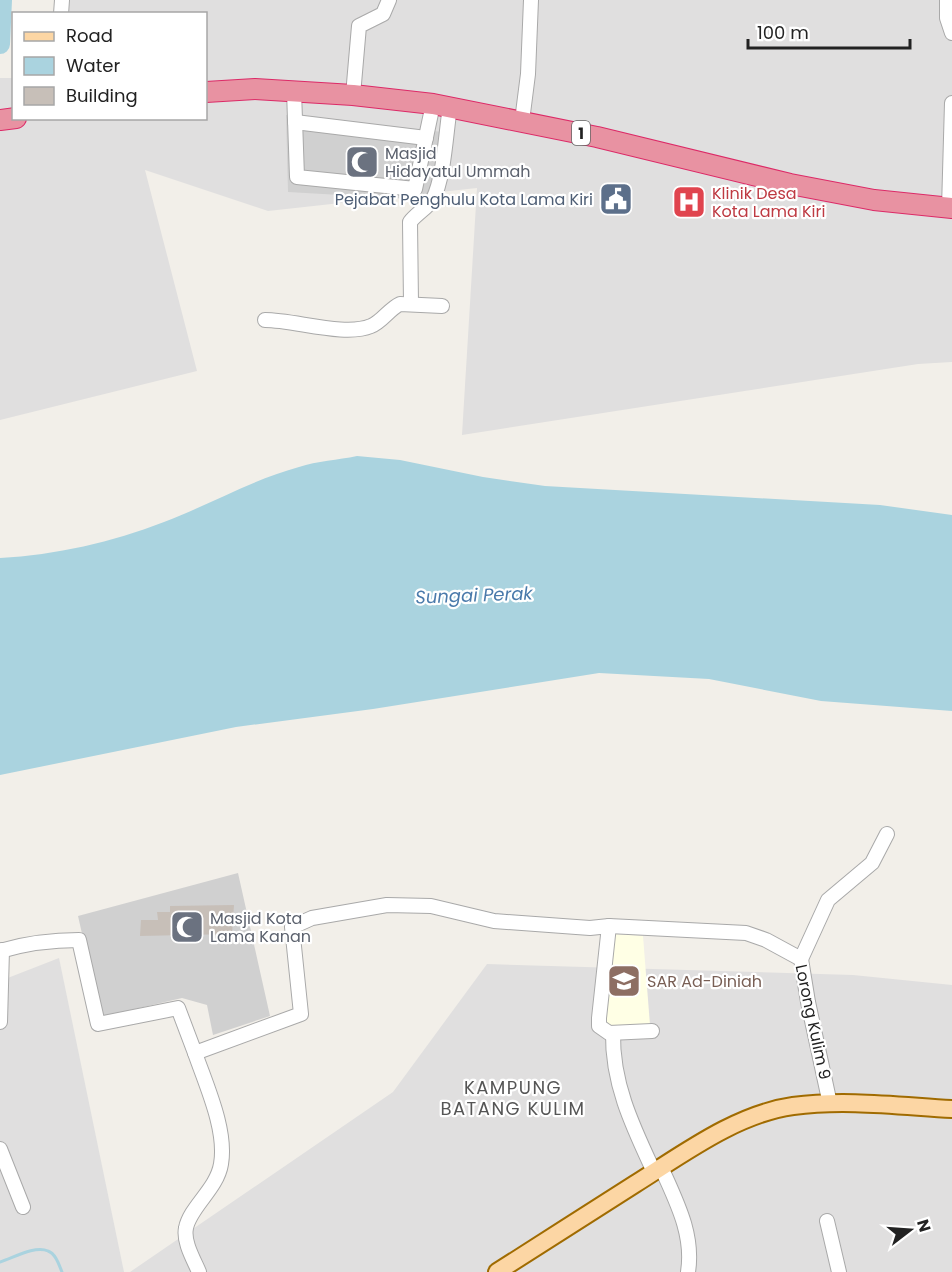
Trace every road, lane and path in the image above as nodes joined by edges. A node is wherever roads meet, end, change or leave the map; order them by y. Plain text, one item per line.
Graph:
1 (389, 0) edge
2 (531, 0) edge
3 (947, 0) edge
4 (952, 33) edge
5 (294, 91) junction
6 (207, 92) edge
7 (353, 95) junction
8 (952, 103) edge
9 (441, 106) junction
10 (522, 121) junction
11 (295, 122) junction
12 (426, 138) junction
13 (950, 208) edge
14 (411, 303) junction
15 (442, 306) dead end
16 (265, 320) dead end
17 (887, 834) dead end
18 (609, 926) junction
19 (1, 951) edge
20 (801, 959) junction
21 (0, 1022) edge
22 (652, 1031) dead end
23 (613, 1033) junction
24 (195, 1053) junction
25 (830, 1104) junction
26 (952, 1109) edge
27 (0, 1149) edge
28 (658, 1170) junction
29 (23, 1207) dead end
30 (827, 1221) dead end
31 (199, 1272) edge
32 (497, 1272) edge
33 (688, 1272) edge
34 (839, 1272) edge

1 - 7 street
2 - 10 street
3 - 4 street
5 - 6 highway, 1
5 - 7 highway, 1
5 - 11 street
7 - 9 highway, 1
8 - 13 street
9 - 10 highway, 1
9 - 12 street
9 - 14 street
10 - 13 highway, 1
11 - 12 street
11 - 12 street
14 - 15 street
14 - 16 street
17 - 20 street
18 - 20 street, Lorong Kulim 9
18 - 23 street
18 - 24 street, Lorong Kulim 9
19 - 21 street
19 - 24 street
20 - 25 street, Lorong Kulim 9
22 - 23 street
23 - 28 street
24 - 31 street
25 - 26 main road
25 - 28 main road
27 - 29 street
28 - 32 main road
28 - 33 street
30 - 34 street

